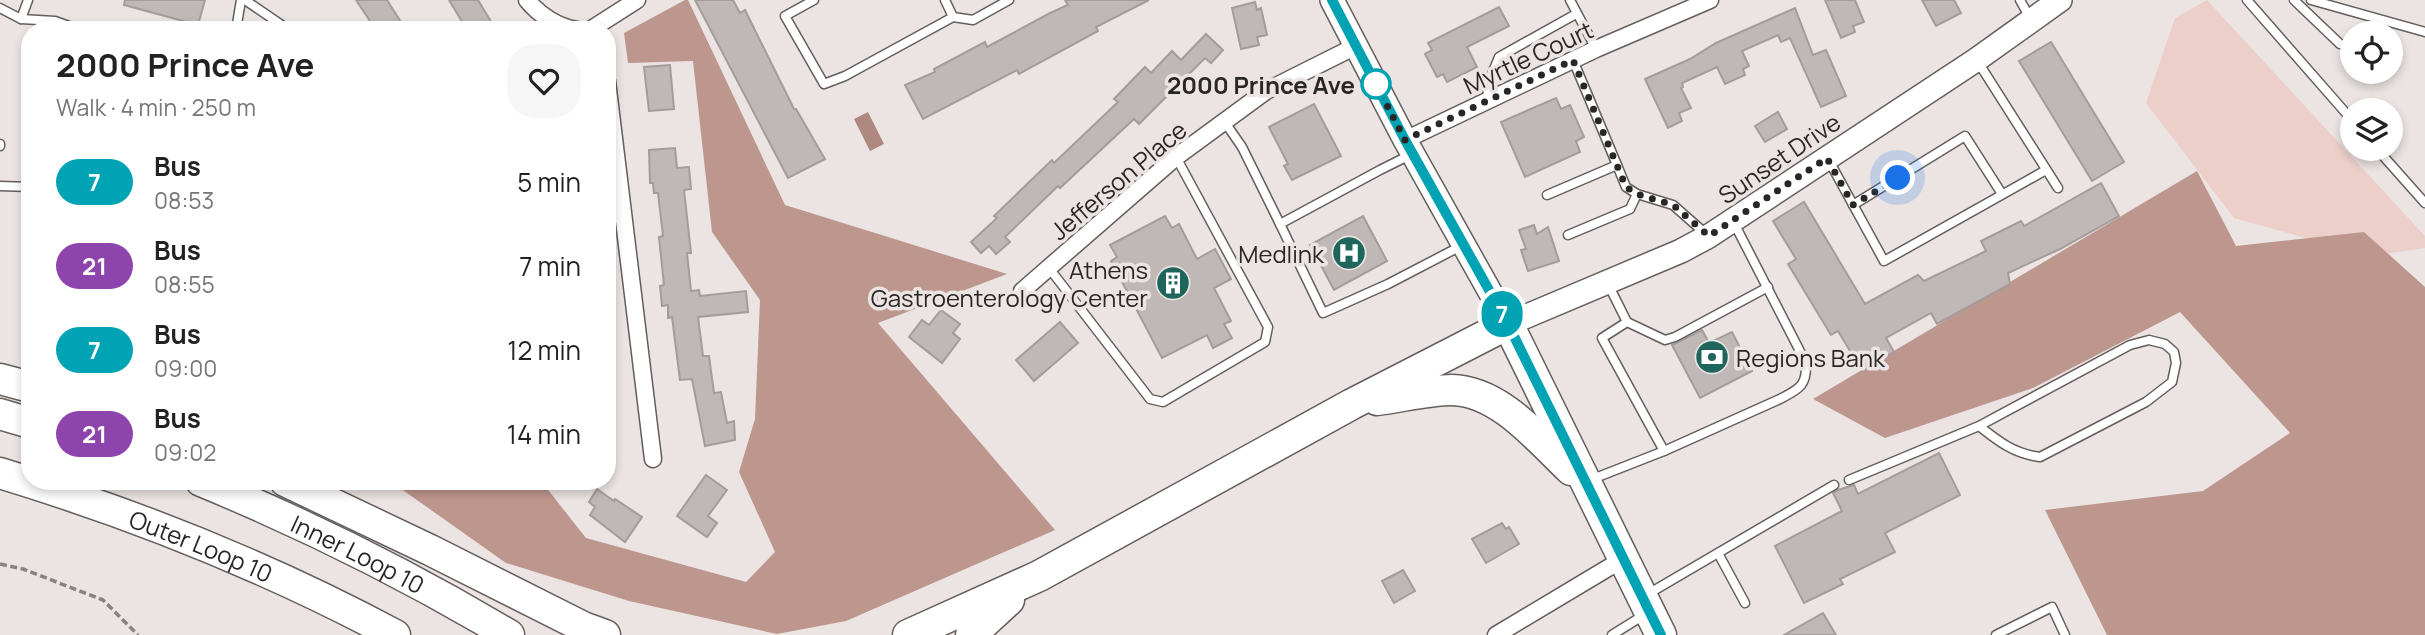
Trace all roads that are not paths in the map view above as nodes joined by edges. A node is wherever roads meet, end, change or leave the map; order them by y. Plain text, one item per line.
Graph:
1 (28, 0) edge
2 (243, 0) edge
3 (527, 0) edge
4 (637, 0) edge
5 (814, 0) edge
6 (945, 0) edge
7 (1009, 0) edge
8 (1332, 0) edge
9 (1570, 0) edge
10 (1710, 0) edge
11 (2020, 0) edge
12 (2060, 0) edge
13 (2247, 0) edge
14 (2294, 0) edge
15 (2311, 0) edge
16 (0, 8) edge
17 (1576, 14) junction
18 (953, 17) junction
19 (22, 19) junction
20 (2031, 20) junction
21 (33, 21) edge
22 (238, 21) edge
23 (275, 21) edge
24 (554, 21) edge
25 (604, 21) edge
26 (2425, 32) edge
27 (2340, 44) dead end
28 (1356, 46) junction
29 (1596, 49) junction
30 (1573, 60) junction
31 (1976, 60) junction
32 (1487, 101) junction
33 (2340, 106) edge
34 (1224, 121) junction
35 (616, 138) edge
36 (1409, 147) junction
37 (1176, 157) junction
38 (1827, 158) junction
39 (2388, 161) edge
40 (1617, 165) junction
41 (2046, 170) junction
42 (0, 186) edge
43 (21, 187) edge
44 (2058, 188) dead end
45 (1637, 194) junction
46 (2002, 194) junction
47 (1547, 195) dead end
48 (2425, 203) edge
49 (1853, 205) junction
50 (1733, 220) junction
51 (1280, 224) junction
52 (1568, 235) dead end
53 (1709, 236) junction
54 (1463, 244) junction
55 (1049, 268) junction
56 (1607, 282) junction
57 (1768, 287) junction
58 (1022, 291) dead end
59 (1627, 322) junction
60 (1508, 324) junction
61 (0, 379) edge
62 (21, 385) edge
63 (1352, 404) junction
64 (0, 414) edge
65 (21, 420) edge
66 (1979, 426) junction
67 (1664, 451) junction
68 (653, 459) dead end
69 (0, 473) edge
70 (21, 480) edge
71 (1849, 480) dead end
72 (1585, 483) junction
73 (1834, 485) dead end
74 (53, 490) edge
75 (222, 490) edge
76 (304, 490) edge
77 (1718, 553) junction
78 (1623, 559) junction
79 (1039, 576) junction
80 (1745, 603) dead end
81 (1651, 615) edge
82 (395, 635) edge
83 (509, 635) edge
84 (605, 635) edge
85 (908, 635) edge
86 (971, 635) edge
87 (1496, 635) edge
88 (1612, 635) edge
89 (1996, 635) edge
90 (2065, 635) edge

1 - 19 lane
2 - 22 lane
2 - 23 lane
3 - 24 street
4 - 25 street
5 - 18 lane
6 - 18 lane
7 - 18 lane
8 - 28 street
9 - 17 lane
10 - 29 street, Myrtle Court
11 - 20 lane
12 - 20 street, Sunset Drive
13 - 33 lane
14 - 27 lane
15 - 26 lane
16 - 19 lane
17 - 29 lane
17 - 32 lane
19 - 21 lane
20 - 31 street, Sunset Drive
28 - 34 street, Jefferson Place
28 - 36 street
29 - 30 street, Myrtle Court
30 - 32 street, Myrtle Court
30 - 40 lane
31 - 38 street, Sunset Drive
31 - 41 lane
32 - 36 street, Myrtle Court
34 - 37 street, Jefferson Place
34 - 51 lane
35 - 68 street
36 - 51 lane
36 - 54 street
37 - 55 street, Jefferson Place
37 - 55 lane
38 - 49 lane
38 - 50 street, Sunset Drive
39 - 48 lane
40 - 45 lane
40 - 47 lane
41 - 44 lane
41 - 46 lane
42 - 43 lane
45 - 52 lane
45 - 53 lane
46 - 49 lane
46 - 49 lane
50 - 53 street, Sunset Drive
50 - 57 lane
51 - 54 lane
53 - 56 street, Sunset Drive
54 - 60 street
55 - 58 street, Jefferson Place
56 - 59 lane
56 - 60 street, Sunset Drive
57 - 59 lane
57 - 67 lane
59 - 67 lane
60 - 63 highway
60 - 72 highway
61 - 62 highway
63 - 72 highway
63 - 79 highway
64 - 65 highway
66 - 66 lane
66 - 71 lane
67 - 72 lane
69 - 70 highway, Outer Loop 10
72 - 78 highway
73 - 77 lane
74 - 82 highway, Outer Loop 10
75 - 83 highway, Inner Loop 10
76 - 84 highway
77 - 80 lane
77 - 81 lane
78 - 81 highway
78 - 87 street
79 - 85 highway
79 - 86 highway
81 - 88 lane
89 - 90 lane

